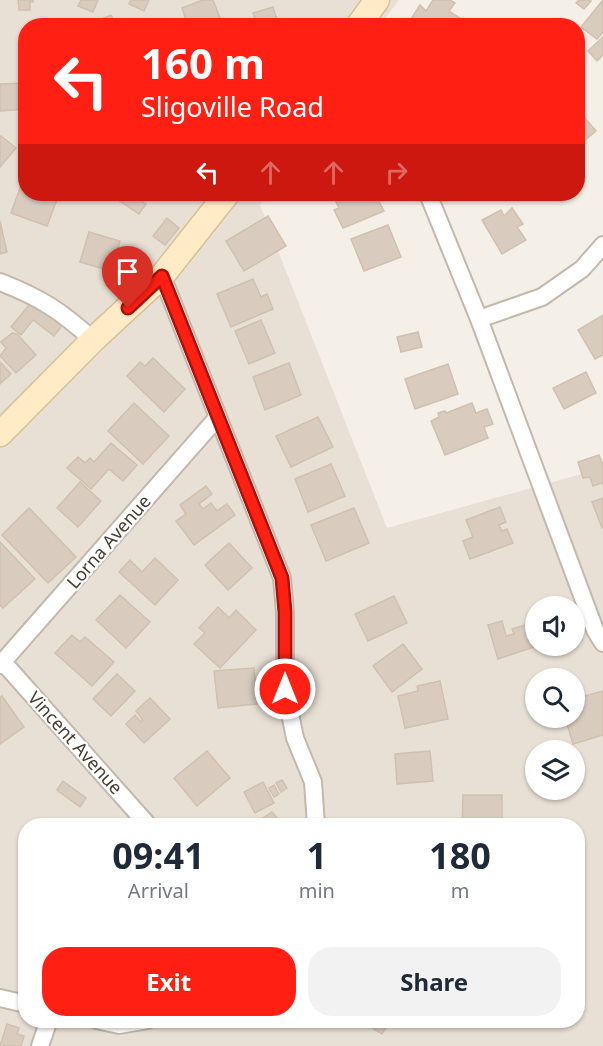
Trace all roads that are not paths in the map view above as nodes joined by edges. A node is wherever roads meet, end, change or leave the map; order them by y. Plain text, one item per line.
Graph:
1 (376, 0) edge
2 (364, 18) edge
3 (221, 201) edge
4 (431, 201) edge
5 (603, 245) edge
6 (162, 276) junction
7 (0, 282) edge
8 (479, 319) junction
9 (93, 340) junction
10 (217, 418) junction
11 (0, 434) edge
12 (603, 643) edge
13 (2, 663) edge
14 (142, 818) edge
15 (316, 818) edge
16 (0, 998) edge
17 (18, 1002) edge
18 (46, 1028) edge
19 (40, 1046) edge

1 - 2 street
3 - 6 street
4 - 8 street
5 - 8 street
6 - 9 street
6 - 10 street
7 - 9 street
8 - 12 street
9 - 11 street
10 - 13 street, Lorna Avenue
10 - 15 street
13 - 14 street, Vincent Avenue
16 - 17 street
18 - 19 street

